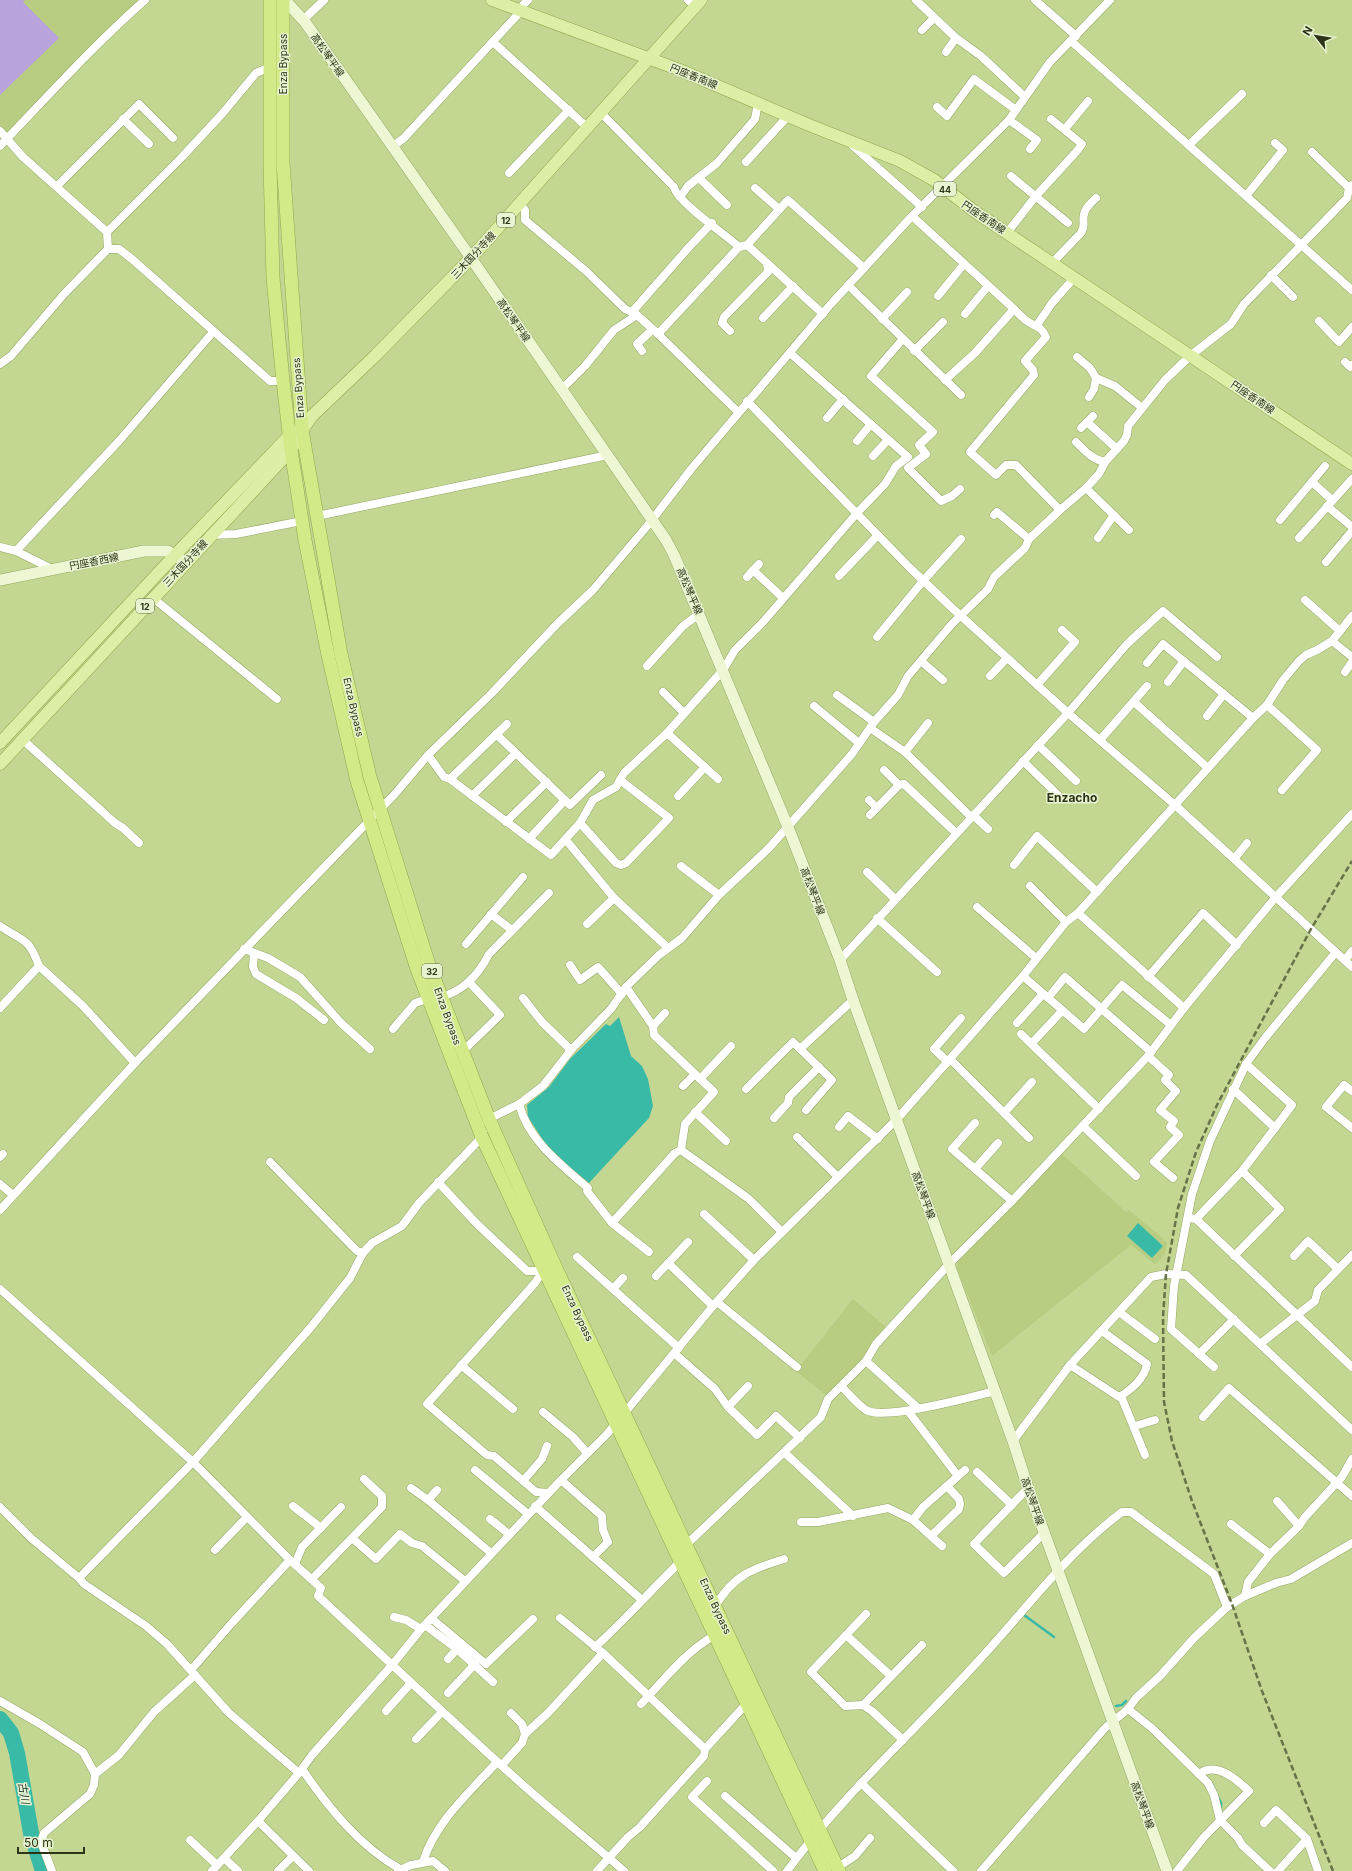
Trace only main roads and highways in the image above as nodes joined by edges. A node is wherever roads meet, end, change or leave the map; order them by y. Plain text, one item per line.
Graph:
1 (270, 0) edge
2 (284, 0) edge
3 (492, 0) edge
4 (694, 2) edge
5 (648, 58) junction
6 (471, 258) junction
7 (296, 432) junction
8 (291, 450) junction
9 (1352, 464) edge
10 (175, 554) junction
11 (185, 562) junction
12 (0, 580) edge
13 (0, 743) edge
14 (0, 764) edge
15 (549, 1268) junction
16 (839, 1869) edge
17 (825, 1871) edge
18 (1167, 1871) edge

1 - 7 highway, Enza Bypass / 32
2 - 6 main road, 高松琴平線
2 - 7 highway, Enza Bypass / 32
3 - 5 main road, 円座香南線 / 44
4 - 5 main road, 三木国分寺線 / 12
5 - 6 main road, 三木国分寺線 / 12
5 - 9 main road, 円座香南線 / 44
6 - 7 main road, 三木国分寺線 / 12
6 - 18 main road, 高松琴平線
7 - 8 highway, Enza Bypass / 32
7 - 10 main road, 三木国分寺線 / 12
7 - 15 highway, Enza Bypass / 32
8 - 11 main road, 三木国分寺線 / 12
8 - 15 highway, Enza Bypass / 32
10 - 11 main road, 円座香西線
10 - 12 main road, 円座香西線
10 - 13 main road, 三木国分寺線 / 12
11 - 14 main road, 三木国分寺線 / 12
15 - 16 highway, Enza Bypass / 32
15 - 17 highway, Enza Bypass / 32

